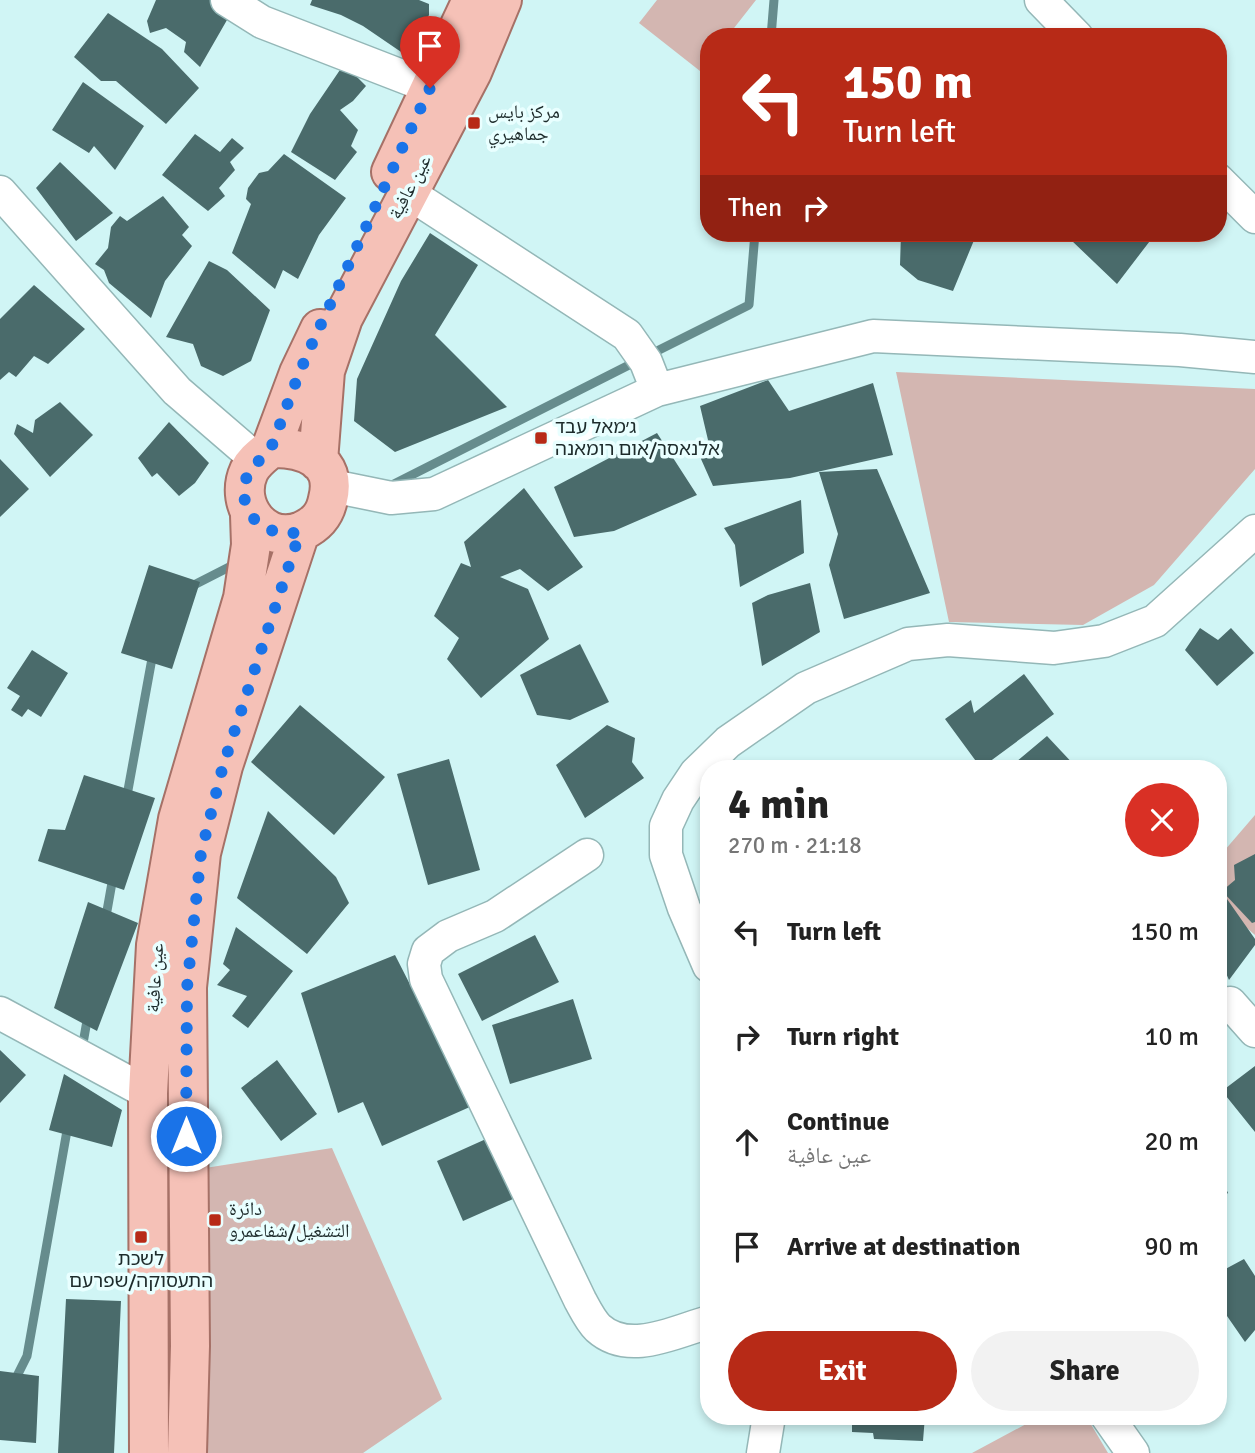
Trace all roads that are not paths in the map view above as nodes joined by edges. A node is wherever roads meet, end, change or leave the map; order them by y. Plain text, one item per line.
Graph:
1 (228, 0) edge
2 (472, 0) edge
3 (502, 0) edge
4 (1041, 0) edge
5 (1068, 28) edge
6 (430, 88) junction
7 (1227, 189) edge
8 (0, 192) edge
9 (407, 192) junction
10 (1255, 217) edge
11 (1255, 358) edge
12 (657, 390) junction
13 (264, 454) junction
14 (325, 473) junction
15 (250, 516) junction
16 (1255, 531) edge
17 (300, 532) junction
18 (709, 760) edge
19 (700, 769) edge
20 (587, 855) dead end
21 (700, 945) edge
22 (1230, 1003) dead end
23 (0, 1013) edge
24 (1255, 1031) edge
25 (148, 1093) junction
26 (700, 1325) edge
27 (768, 1425) edge
28 (1113, 1425) edge
29 (149, 1453) edge
30 (187, 1453) edge
31 (763, 1453) edge
32 (1133, 1453) edge

1 - 6 street
2 - 6 main road, عين عافية
3 - 9 main road, عين عافية
4 - 5 street
6 - 13 main road, عين عافية
7 - 10 street
8 - 13 street
9 - 12 street
9 - 14 main road, عين عافية
11 - 12 street
12 - 14 street
13 - 14 main road
13 - 15 main road
14 - 17 main road
15 - 17 main road
15 - 25 main road, عين عافية
16 - 18 street
17 - 30 main road, عين عافية
19 - 21 street
20 - 26 street
22 - 24 street
23 - 25 street
25 - 29 main road, عين عافية
27 - 31 street
28 - 32 street

